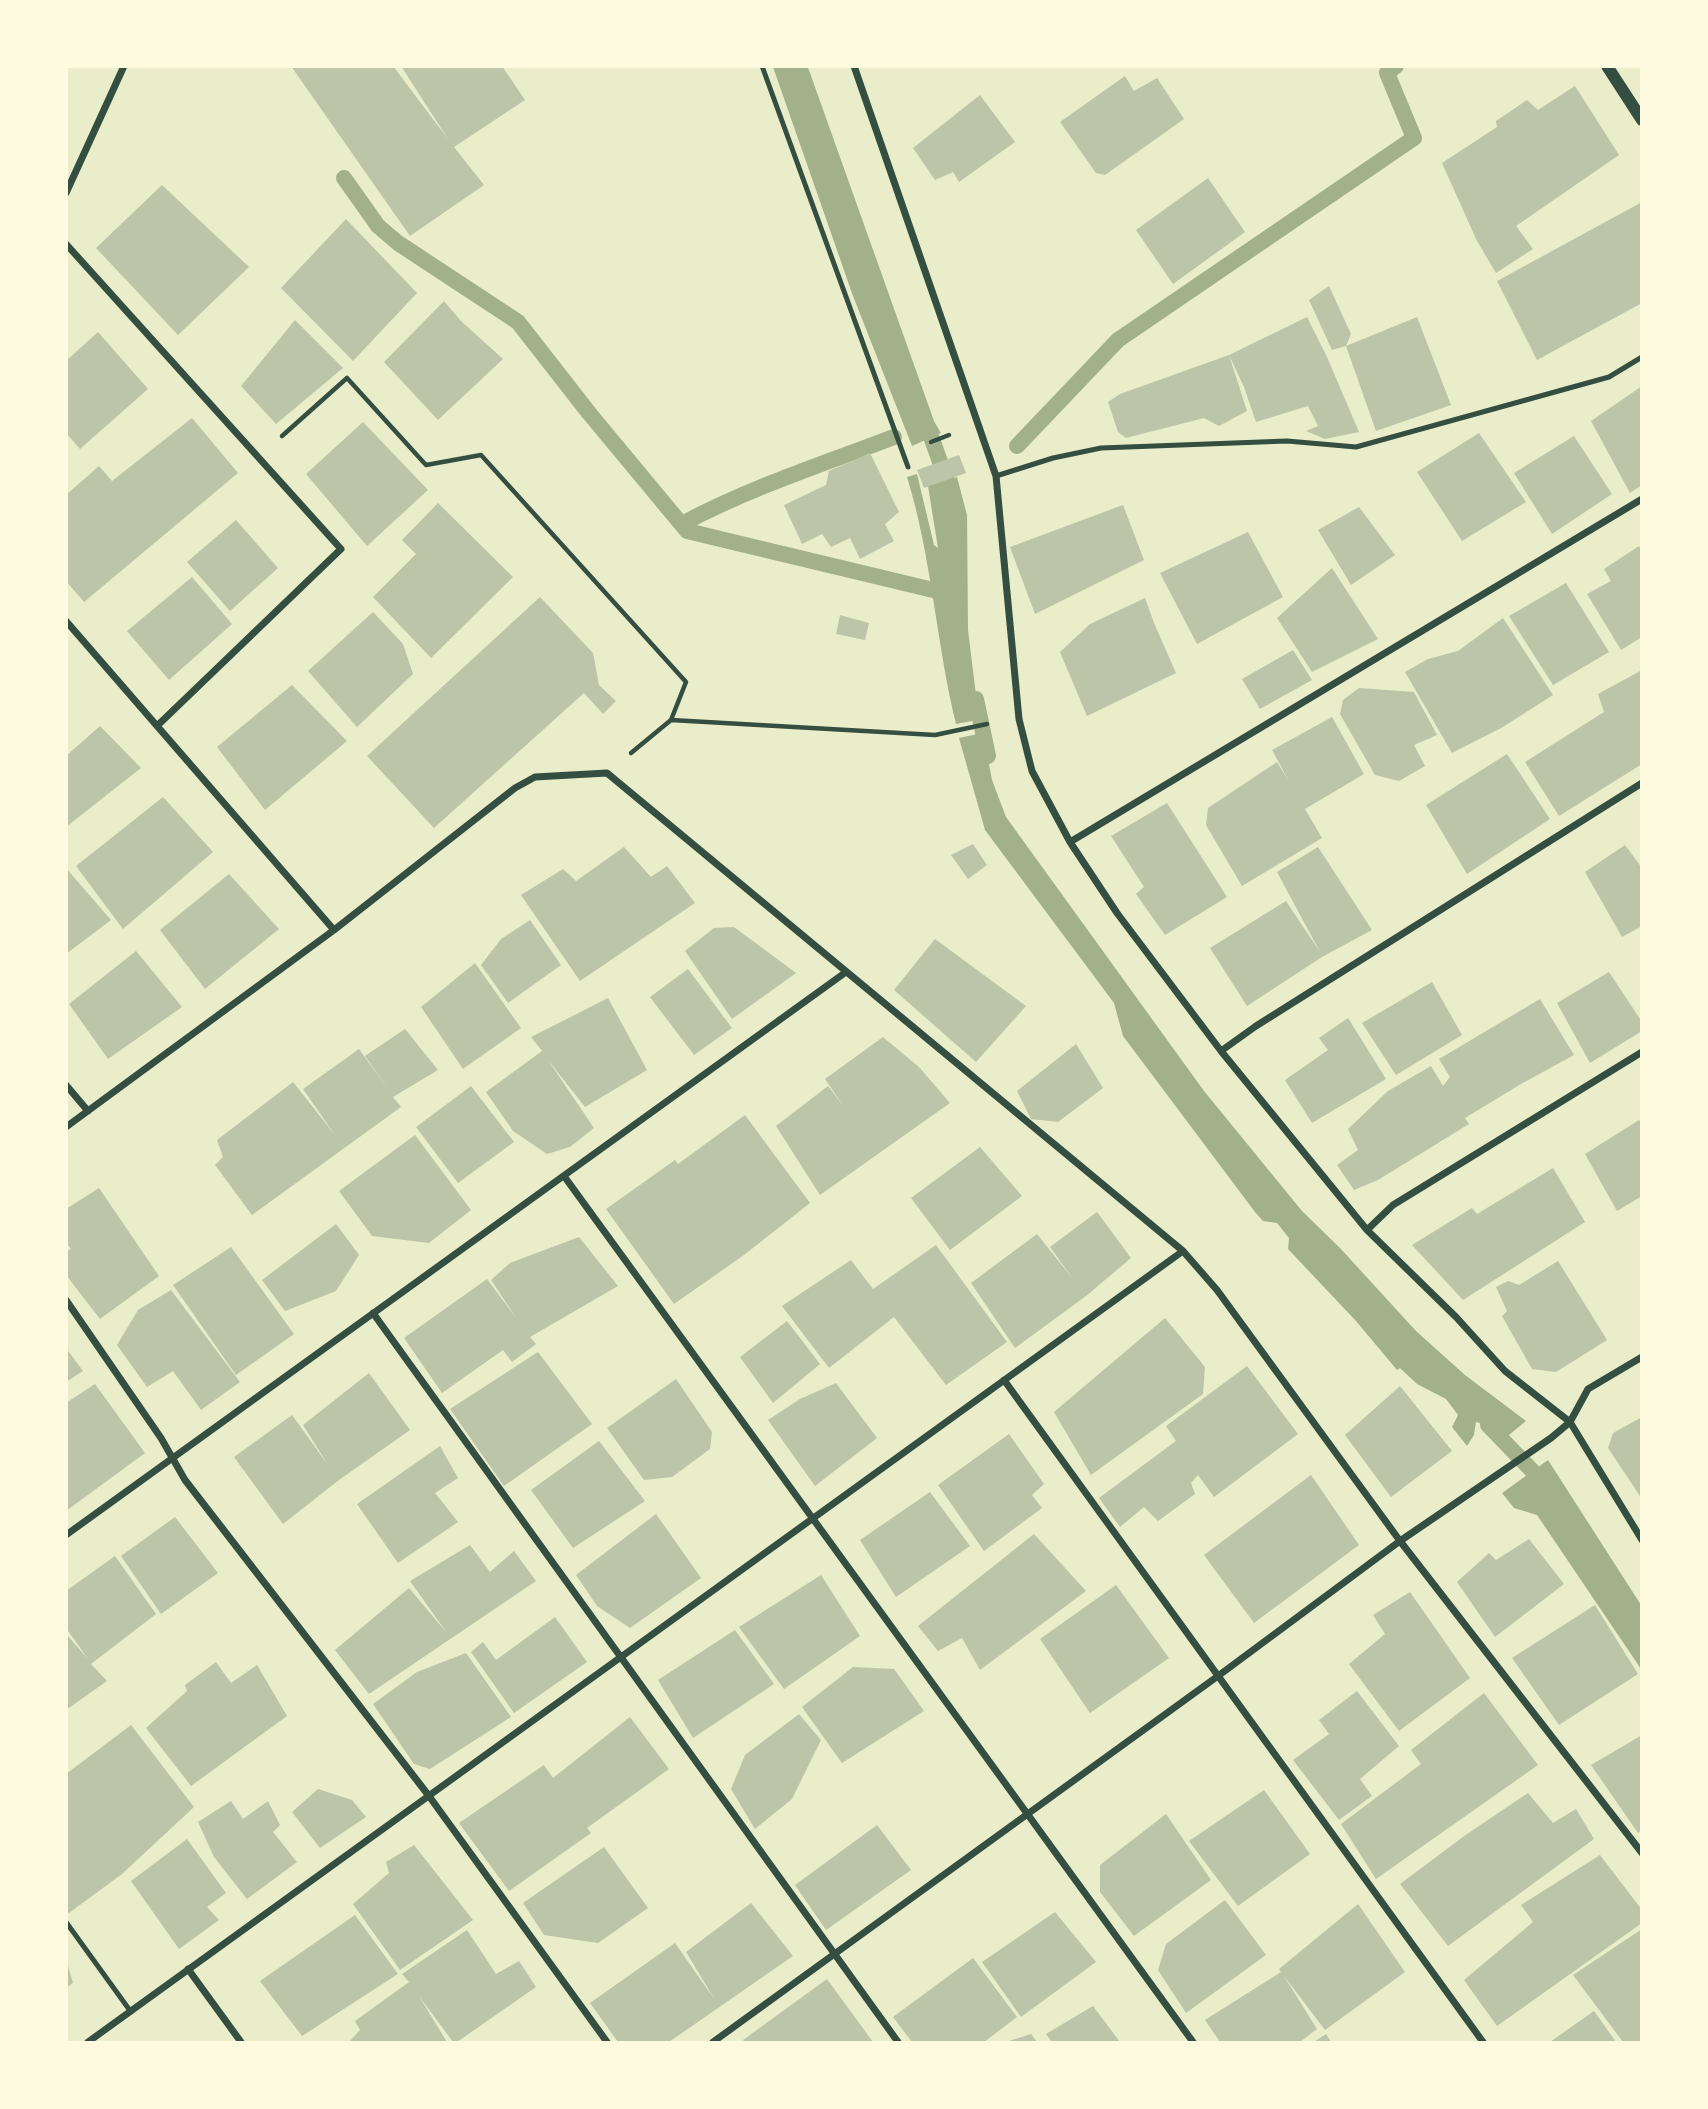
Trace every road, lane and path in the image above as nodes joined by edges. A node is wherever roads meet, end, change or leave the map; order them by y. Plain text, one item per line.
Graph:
1 (124, 66) edge
2 (762, 66) edge
3 (854, 66) edge
4 (1607, 66) edge
5 (1642, 120) edge
6 (66, 193) edge
7 (66, 244) edge
8 (1642, 357) edge
9 (258, 457) junction
10 (908, 467) dead end
11 (996, 476) junction
12 (1642, 499) edge
13 (66, 621) edge
14 (671, 720) junction
15 (992, 723) dead end
16 (159, 725) junction
17 (607, 773) junction
18 (1642, 783) edge
19 (1070, 842) junction
20 (334, 930) junction
21 (846, 972) junction
22 (1221, 1051) junction
23 (1642, 1052) edge
24 (66, 1085) edge
25 (88, 1111) junction
26 (66, 1127) edge
27 (564, 1176) junction
28 (1367, 1230) junction
29 (1182, 1251) junction
30 (66, 1300) edge
31 (373, 1313) junction
32 (1642, 1357) edge
33 (1004, 1380) junction
34 (1570, 1422) junction
35 (173, 1457) junction
36 (812, 1519) junction
37 (66, 1535) edge
38 (1642, 1540) edge
39 (1400, 1541) junction
40 (622, 1657) junction
41 (1218, 1676) junction
42 (429, 1796) junction
43 (1027, 1814) junction
44 (1642, 1853) edge
45 (66, 1922) edge
46 (835, 1953) junction
47 (188, 1969) junction
48 (131, 2012) junction
49 (88, 2042) edge
50 (241, 2042) edge
51 (607, 2042) edge
52 (713, 2042) edge
53 (898, 2042) edge
54 (1193, 2042) edge
55 (1483, 2042) edge

1 - 6 street
2 - 10 lane
3 - 11 street
4 - 5 street
7 - 9 street
8 - 11 lane
9 - 14 path
9 - 16 street
11 - 19 street
12 - 19 street
13 - 16 street
14 - 15 path
14 - 17 path
16 - 20 street
17 - 20 street
17 - 21 street
18 - 22 street
19 - 22 street
20 - 25 street
21 - 27 street
21 - 29 street
22 - 28 street
23 - 28 street
24 - 25 street
25 - 26 street
27 - 31 street
27 - 36 street
28 - 34 street
29 - 33 street
29 - 39 street
30 - 35 street
31 - 35 street
31 - 40 street
32 - 34 street
33 - 36 street
33 - 41 street
34 - 38 street
34 - 39 street
35 - 37 street
35 - 42 street
36 - 40 street
36 - 43 street
39 - 41 street
39 - 44 street
40 - 42 street
40 - 46 street
41 - 43 street
41 - 55 street
42 - 47 street
42 - 51 street
43 - 46 street
43 - 54 street
45 - 48 lane
46 - 52 street
46 - 53 street
47 - 48 street
47 - 50 street
48 - 49 street

